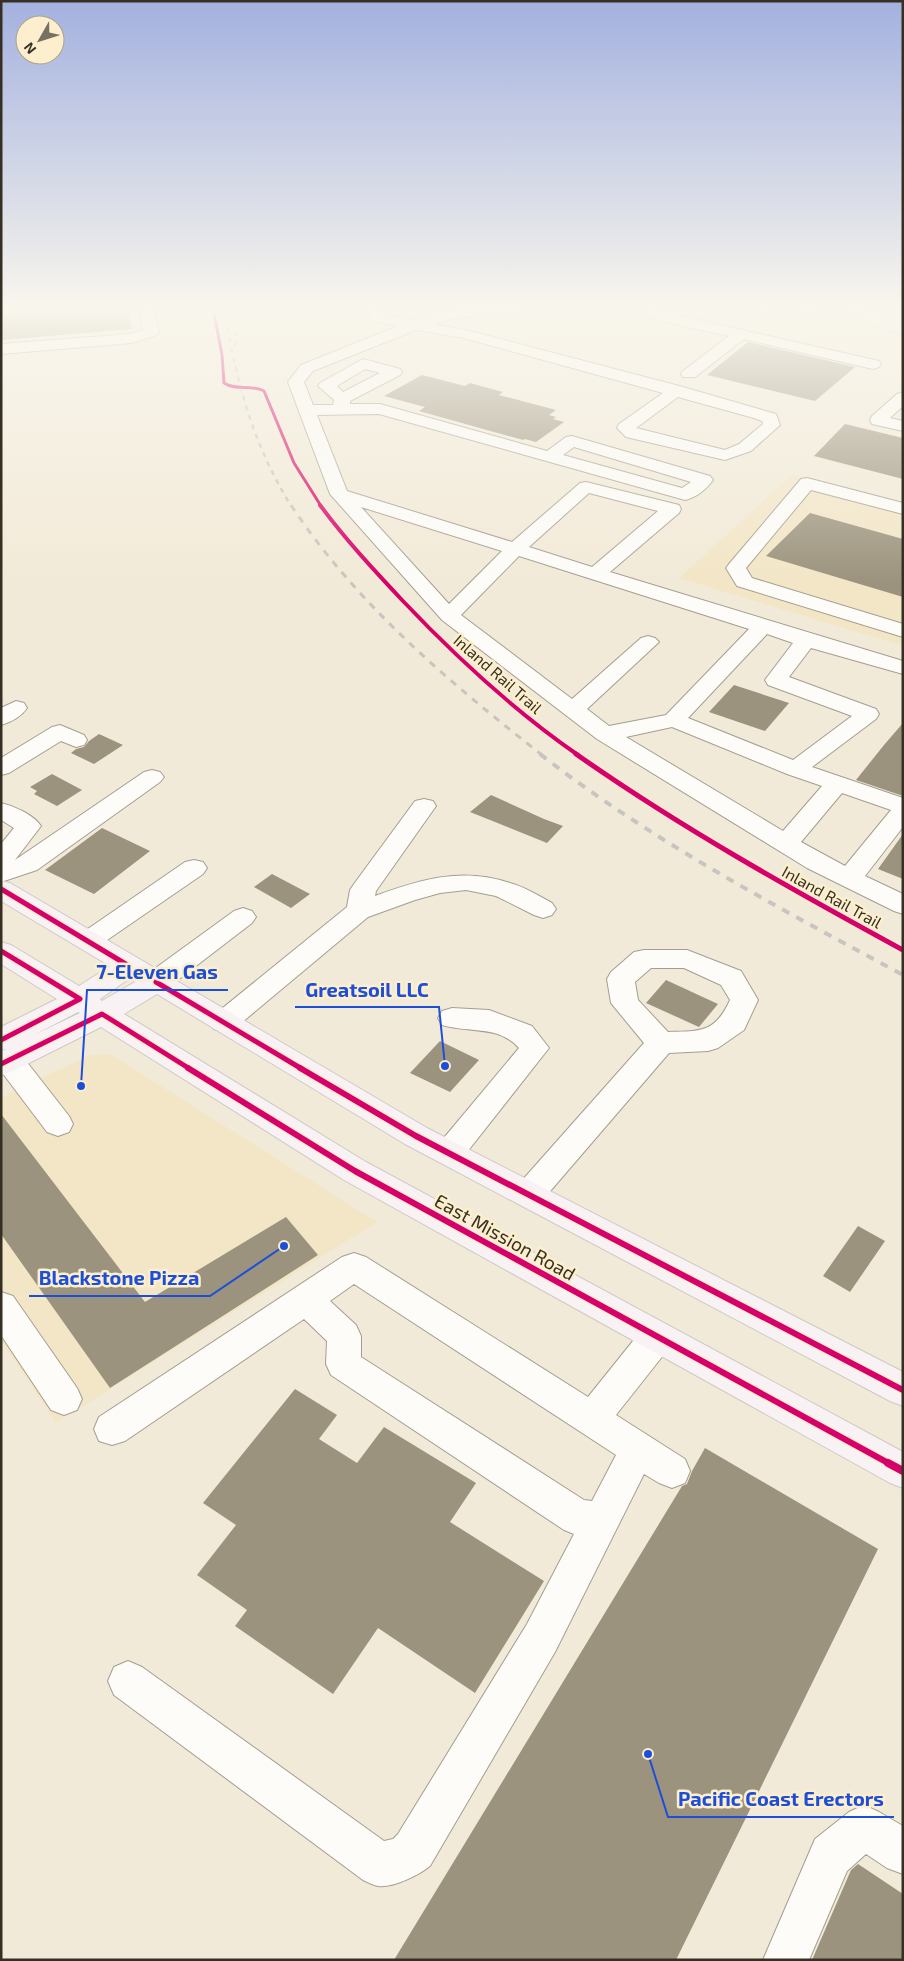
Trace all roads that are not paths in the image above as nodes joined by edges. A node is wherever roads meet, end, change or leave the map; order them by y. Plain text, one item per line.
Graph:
1 (302, 400) edge
2 (664, 400) edge
3 (710, 400) edge
4 (900, 400) edge
5 (306, 410) junction
6 (903, 426) edge
7 (549, 457) junction
8 (339, 494) junction
9 (903, 509) edge
10 (411, 516) junction
11 (374, 533) junction
12 (515, 549) junction
13 (596, 574) junction
14 (449, 616) junction
15 (763, 626) junction
16 (903, 630) edge
17 (806, 640) junction
18 (648, 642) dead end
19 (903, 668) edge
20 (573, 710) junction
21 (674, 720) junction
22 (604, 734) junction
23 (76, 740) dead end
24 (1, 768) edge
25 (795, 769) junction
26 (152, 777) dead end
27 (838, 784) junction
28 (424, 806) dead end
29 (903, 806) edge
30 (1, 810) edge
31 (903, 810) edge
32 (786, 844) junction
33 (1, 861) edge
34 (194, 868) dead end
35 (1, 874) edge
36 (849, 878) junction
37 (1, 889) edge
38 (903, 904) edge
39 (543, 909) dead end
40 (360, 911) junction
41 (243, 917) dead end
42 (88, 941) junction
43 (1, 951) edge
44 (129, 966) junction
45 (156, 982) junction
46 (91, 1006) junction
47 (452, 1018) dead end
48 (224, 1022) junction
49 (661, 1043) dead end
50 (4, 1055) edge
51 (58, 1124) dead end
52 (449, 1153) junction
53 (529, 1194) junction
54 (306, 1299) junction
55 (1, 1306) edge
56 (657, 1337) junction
57 (903, 1390) edge
58 (64, 1399) dead end
59 (592, 1419) junction
60 (112, 1429) dead end
61 (638, 1448) junction
62 (672, 1470) dead end
63 (903, 1471) edge
64 (605, 1514) junction
65 (128, 1681) dead end
66 (903, 1852) edge
67 (786, 1960) edge

1 - 5 street
2 - 3 street
4 - 6 street
5 - 7 street
5 - 8 street
7 - 7 street
8 - 10 street
8 - 11 street
9 - 16 street
10 - 11 street
10 - 12 street
11 - 14 street
12 - 13 street
12 - 13 street
12 - 14 street
13 - 15 street
14 - 20 street
15 - 17 street
15 - 21 street
17 - 19 street
17 - 25 street
18 - 20 street
20 - 22 street
21 - 22 street
21 - 25 street
22 - 32 street
23 - 24 street
25 - 27 street
26 - 35 street
27 - 29 street
27 - 32 street
28 - 40 street
30 - 33 street
31 - 36 street
32 - 36 street
34 - 42 street
36 - 38 street
37 - 42 main road
39 - 40 street
40 - 48 street
41 - 45 street
42 - 44 main road
43 - 46 main road, East Mission Road
44 - 45 main road
44 - 46 main road
45 - 46 main road
45 - 48 main road
46 - 50 main road
46 - 56 main road, East Mission Road
47 - 52 street
48 - 52 main road
49 - 53 street
50 - 51 street
52 - 53 main road
53 - 57 main road
54 - 59 street
54 - 60 street
54 - 64 street
55 - 58 street
56 - 59 street
56 - 63 main road, East Mission Road
59 - 61 street
61 - 62 street
61 - 64 street
64 - 65 street
66 - 67 street

